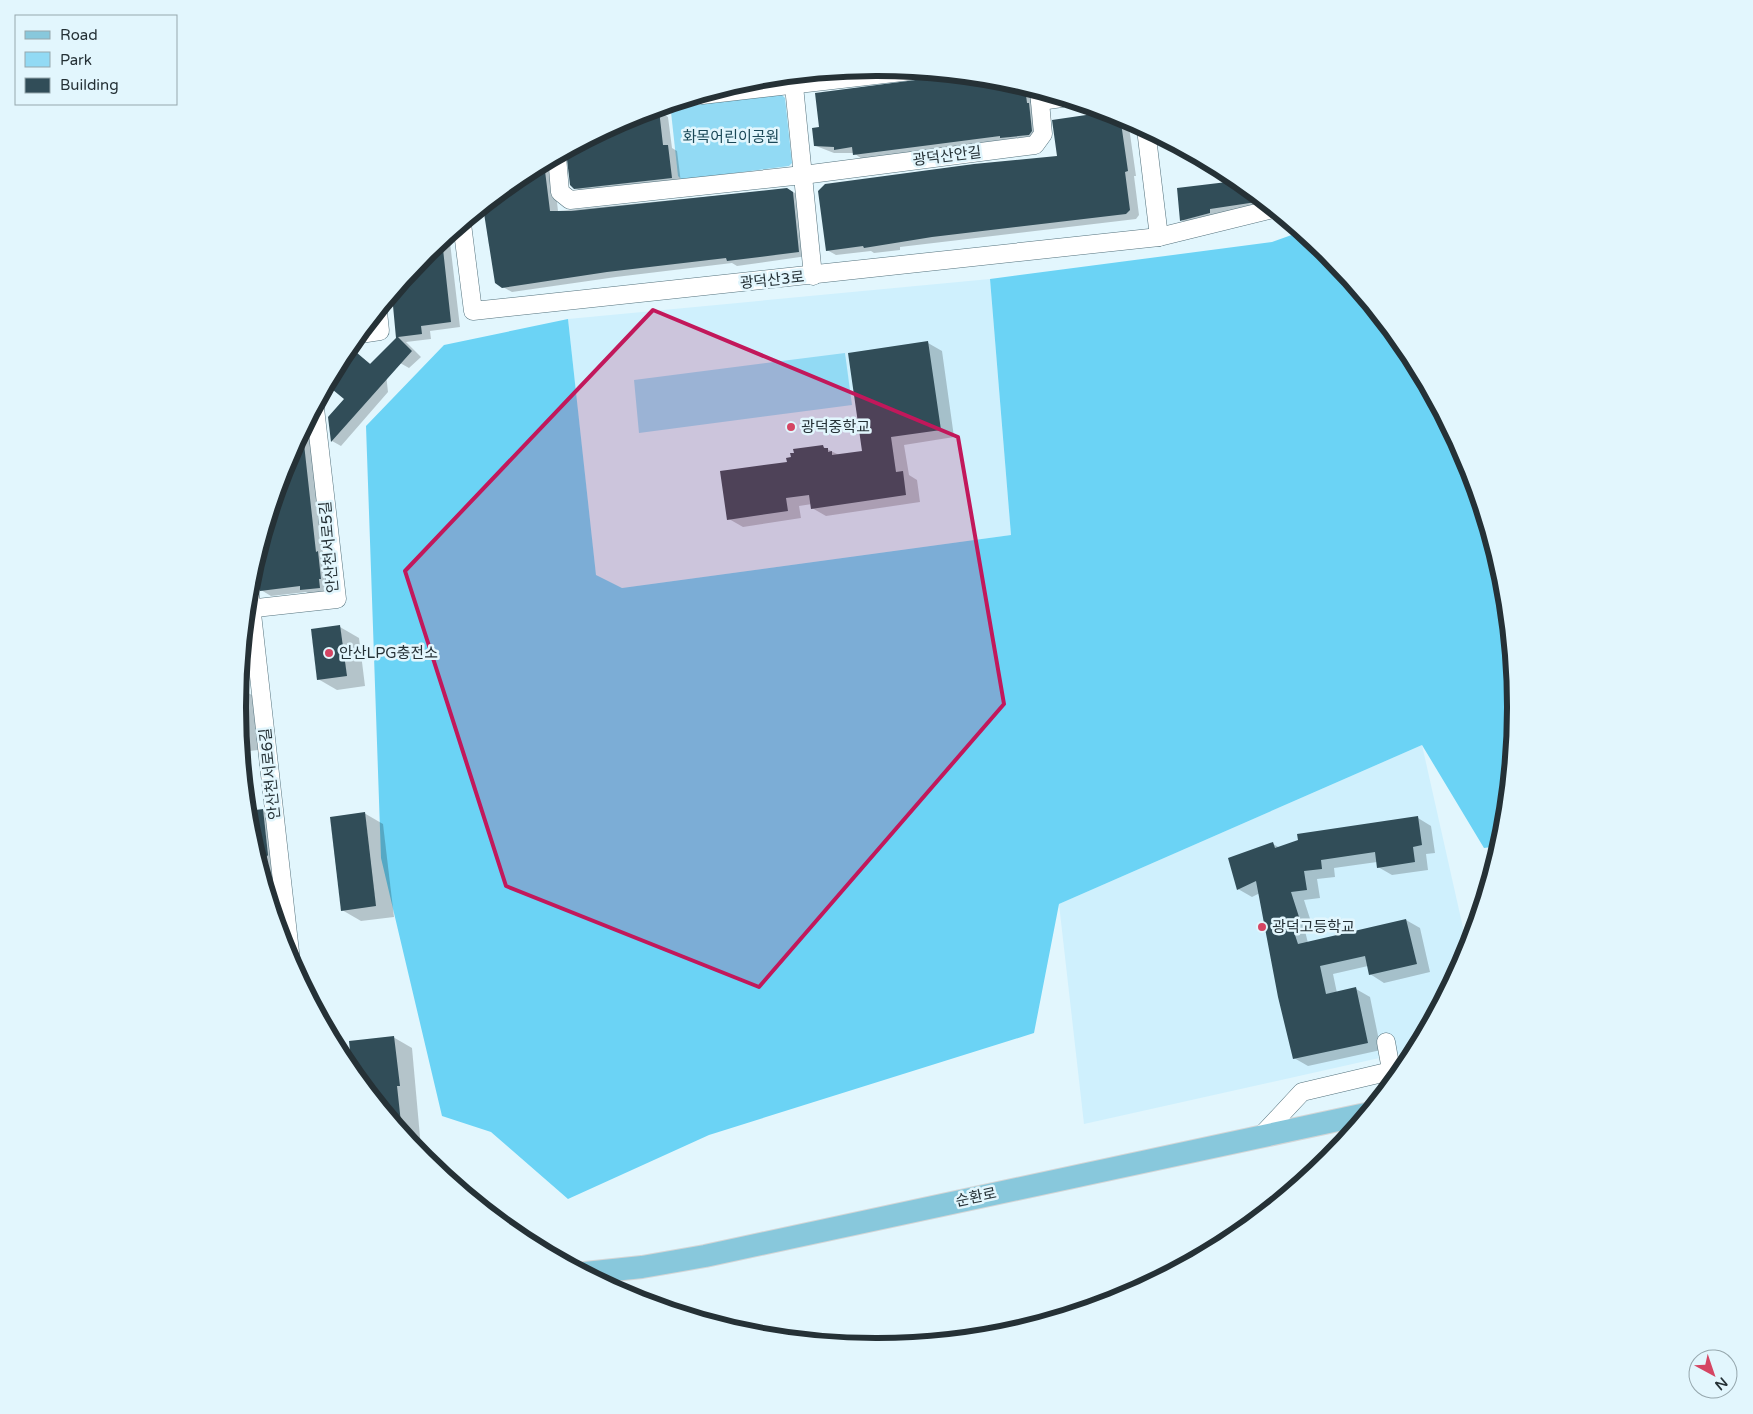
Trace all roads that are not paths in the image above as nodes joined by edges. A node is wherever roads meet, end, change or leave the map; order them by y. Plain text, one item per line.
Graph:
1 (794, 82) edge
2 (1039, 98) edge
3 (1147, 137) edge
4 (557, 164) edge
5 (803, 175) junction
6 (1265, 211) edge
7 (463, 231) edge
8 (1159, 237) junction
9 (813, 276) junction
10 (379, 320) edge
11 (369, 333) edge
12 (316, 418) edge
13 (254, 607) edge
14 (251, 625) edge
15 (287, 932) edge
16 (1386, 1042) dead end
17 (1391, 1071) edge
18 (1387, 1077) edge
19 (1357, 1116) edge
20 (1261, 1136) junction
21 (596, 1272) edge

1 - 5 street
2 - 5 street, 광덕산안길
3 - 8 street
4 - 5 street, 광덕산안길
5 - 9 street
6 - 8 street, 광덕산3로
7 - 9 street, 광덕산3로
8 - 9 street, 광덕산3로
10 - 11 street
12 - 13 street, 안산천서로5길
14 - 15 street, 안산천서로6길
16 - 17 street
18 - 20 street
19 - 20 main road, 순환로
20 - 21 main road, 순환로

